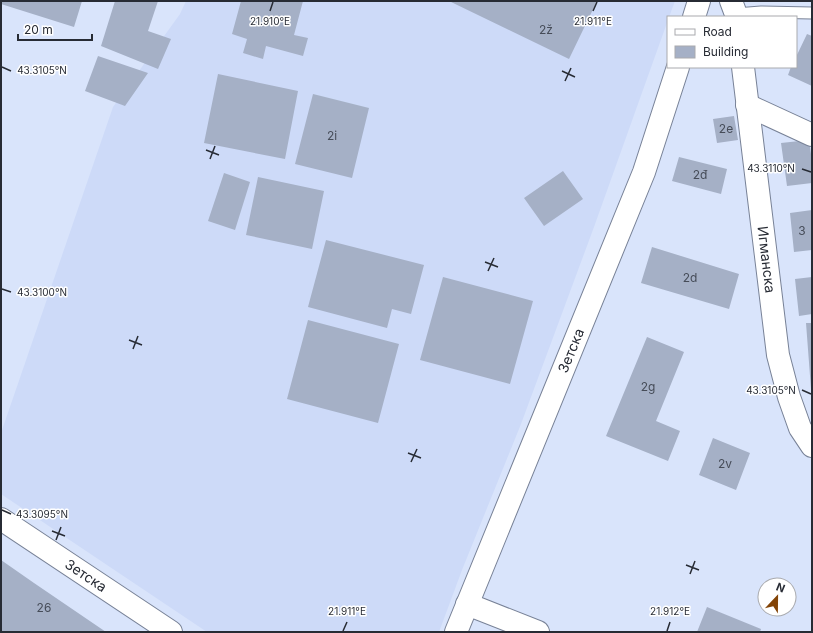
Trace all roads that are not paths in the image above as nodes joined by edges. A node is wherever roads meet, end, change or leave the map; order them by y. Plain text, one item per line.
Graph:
1 (699, 1) edge
2 (735, 11) edge
3 (812, 13) edge
4 (694, 16) edge
5 (678, 68) edge
6 (743, 68) edge
7 (747, 105) junction
8 (812, 135) edge
9 (812, 446) edge
10 (1, 519) edge
11 (467, 604) junction
12 (171, 632) edge
13 (456, 632) edge
14 (538, 632) edge

1 - 4 street
2 - 3 lane
5 - 11 street, Зетска
6 - 7 street, Игманска
7 - 8 street
7 - 9 street, Игманска
10 - 12 street, Зетска
11 - 13 street, Зетска
11 - 14 street

